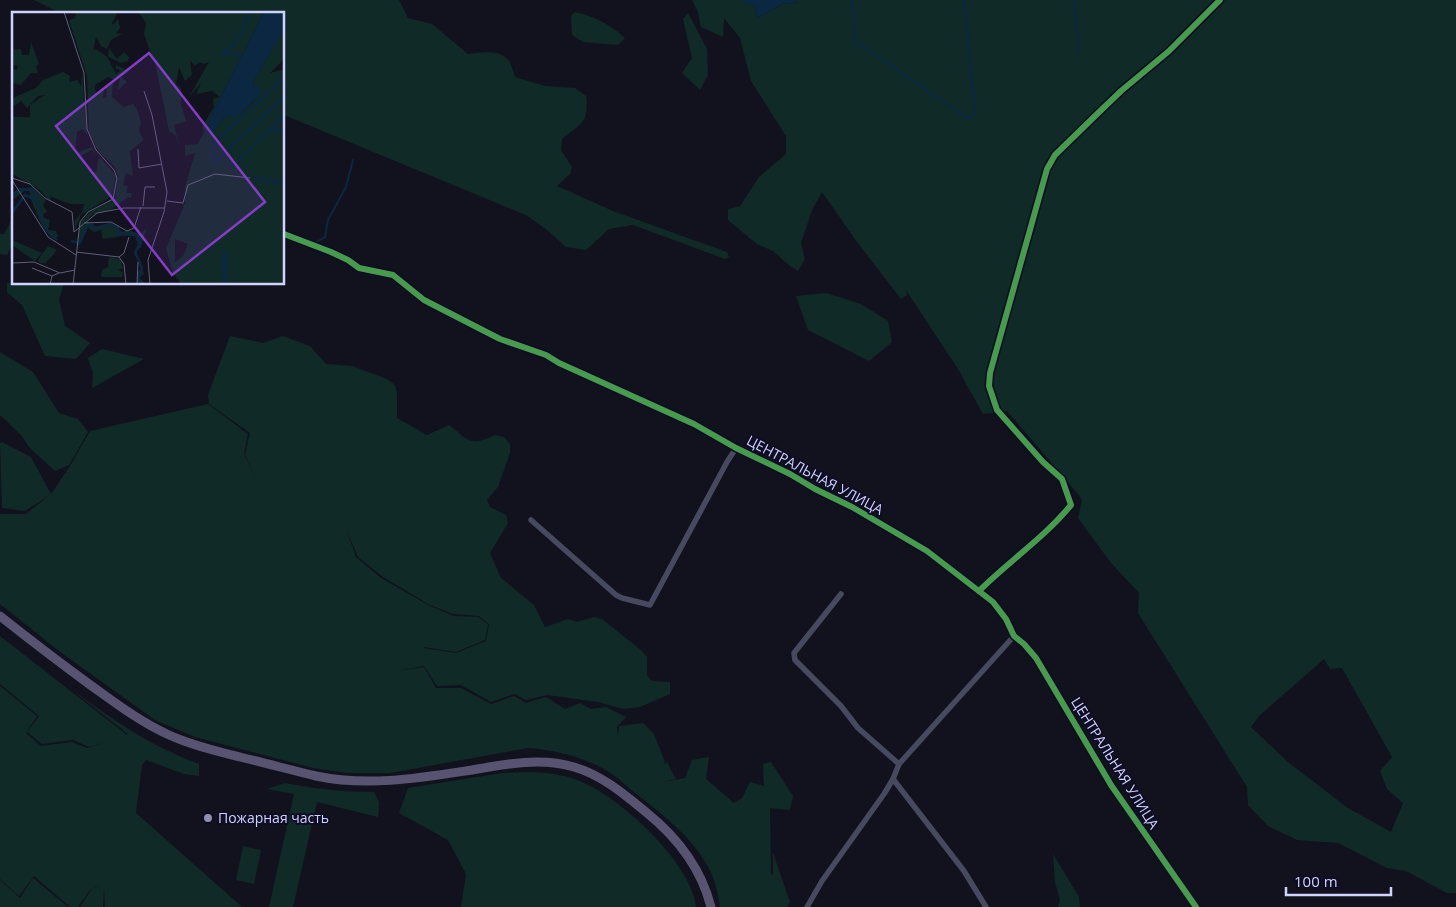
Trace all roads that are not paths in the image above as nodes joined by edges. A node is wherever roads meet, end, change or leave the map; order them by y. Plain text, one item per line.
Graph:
1 (1220, 0) edge
2 (285, 234) edge
3 (736, 448) junction
4 (531, 520) dead end
5 (979, 590) junction
6 (841, 594) dead end
7 (0, 616) edge
8 (1014, 636) junction
9 (899, 764) junction
10 (893, 779) junction
11 (711, 907) edge
12 (807, 907) edge
13 (986, 907) edge
14 (1196, 907) edge

1 - 5 street
2 - 3 street, ЦЕНТРАЛЬНАЯ УЛИЦА
3 - 4 street
3 - 5 street, ЦЕНТРАЛЬНАЯ УЛИЦА
5 - 8 street, ЦЕНТРАЛЬНАЯ УЛИЦА
6 - 9 street
7 - 11 main road
8 - 9 street
8 - 14 street, ЦЕНТРАЛЬНАЯ УЛИЦА
9 - 10 street
10 - 12 street
10 - 13 street

